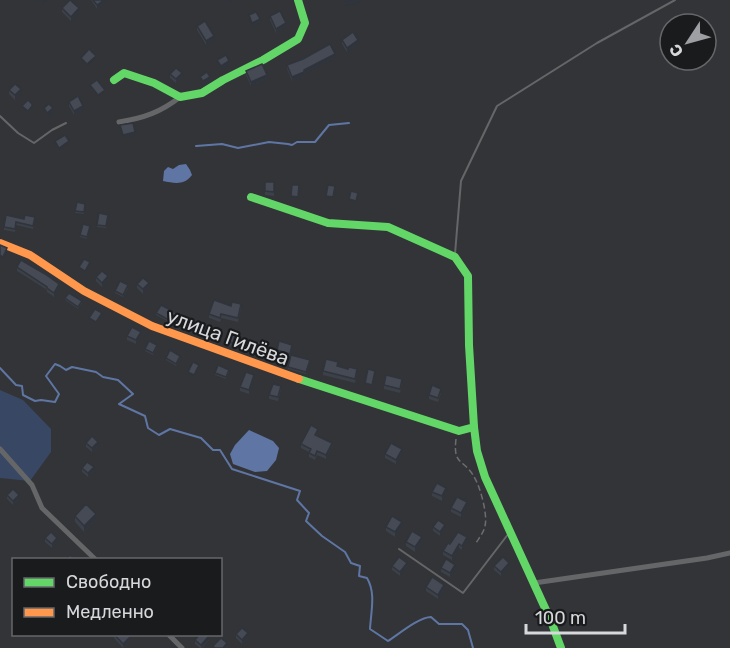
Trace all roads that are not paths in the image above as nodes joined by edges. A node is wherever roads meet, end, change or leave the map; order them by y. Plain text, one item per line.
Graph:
1 (298, 0) edge
2 (675, 0) edge
3 (114, 80) dead end
4 (180, 97) junction
5 (0, 116) edge
6 (119, 122) dead end
7 (66, 123) dead end
8 (251, 197) dead end
9 (0, 243) edge
10 (455, 257) junction
11 (474, 427) junction
12 (0, 449) edge
13 (510, 532) junction
14 (399, 549) dead end
15 (730, 553) edge
16 (94, 558) edge
17 (534, 583) junction
18 (170, 636) edge
19 (182, 648) edge
20 (561, 648) edge

1 - 4 street
2 - 10 lane
3 - 4 street
4 - 6 street
5 - 7 lane
8 - 10 street
9 - 11 street, улица Гилёва
10 - 11 street
11 - 13 street
12 - 16 street
13 - 14 lane
13 - 17 street
15 - 17 street
17 - 20 street
18 - 19 street

